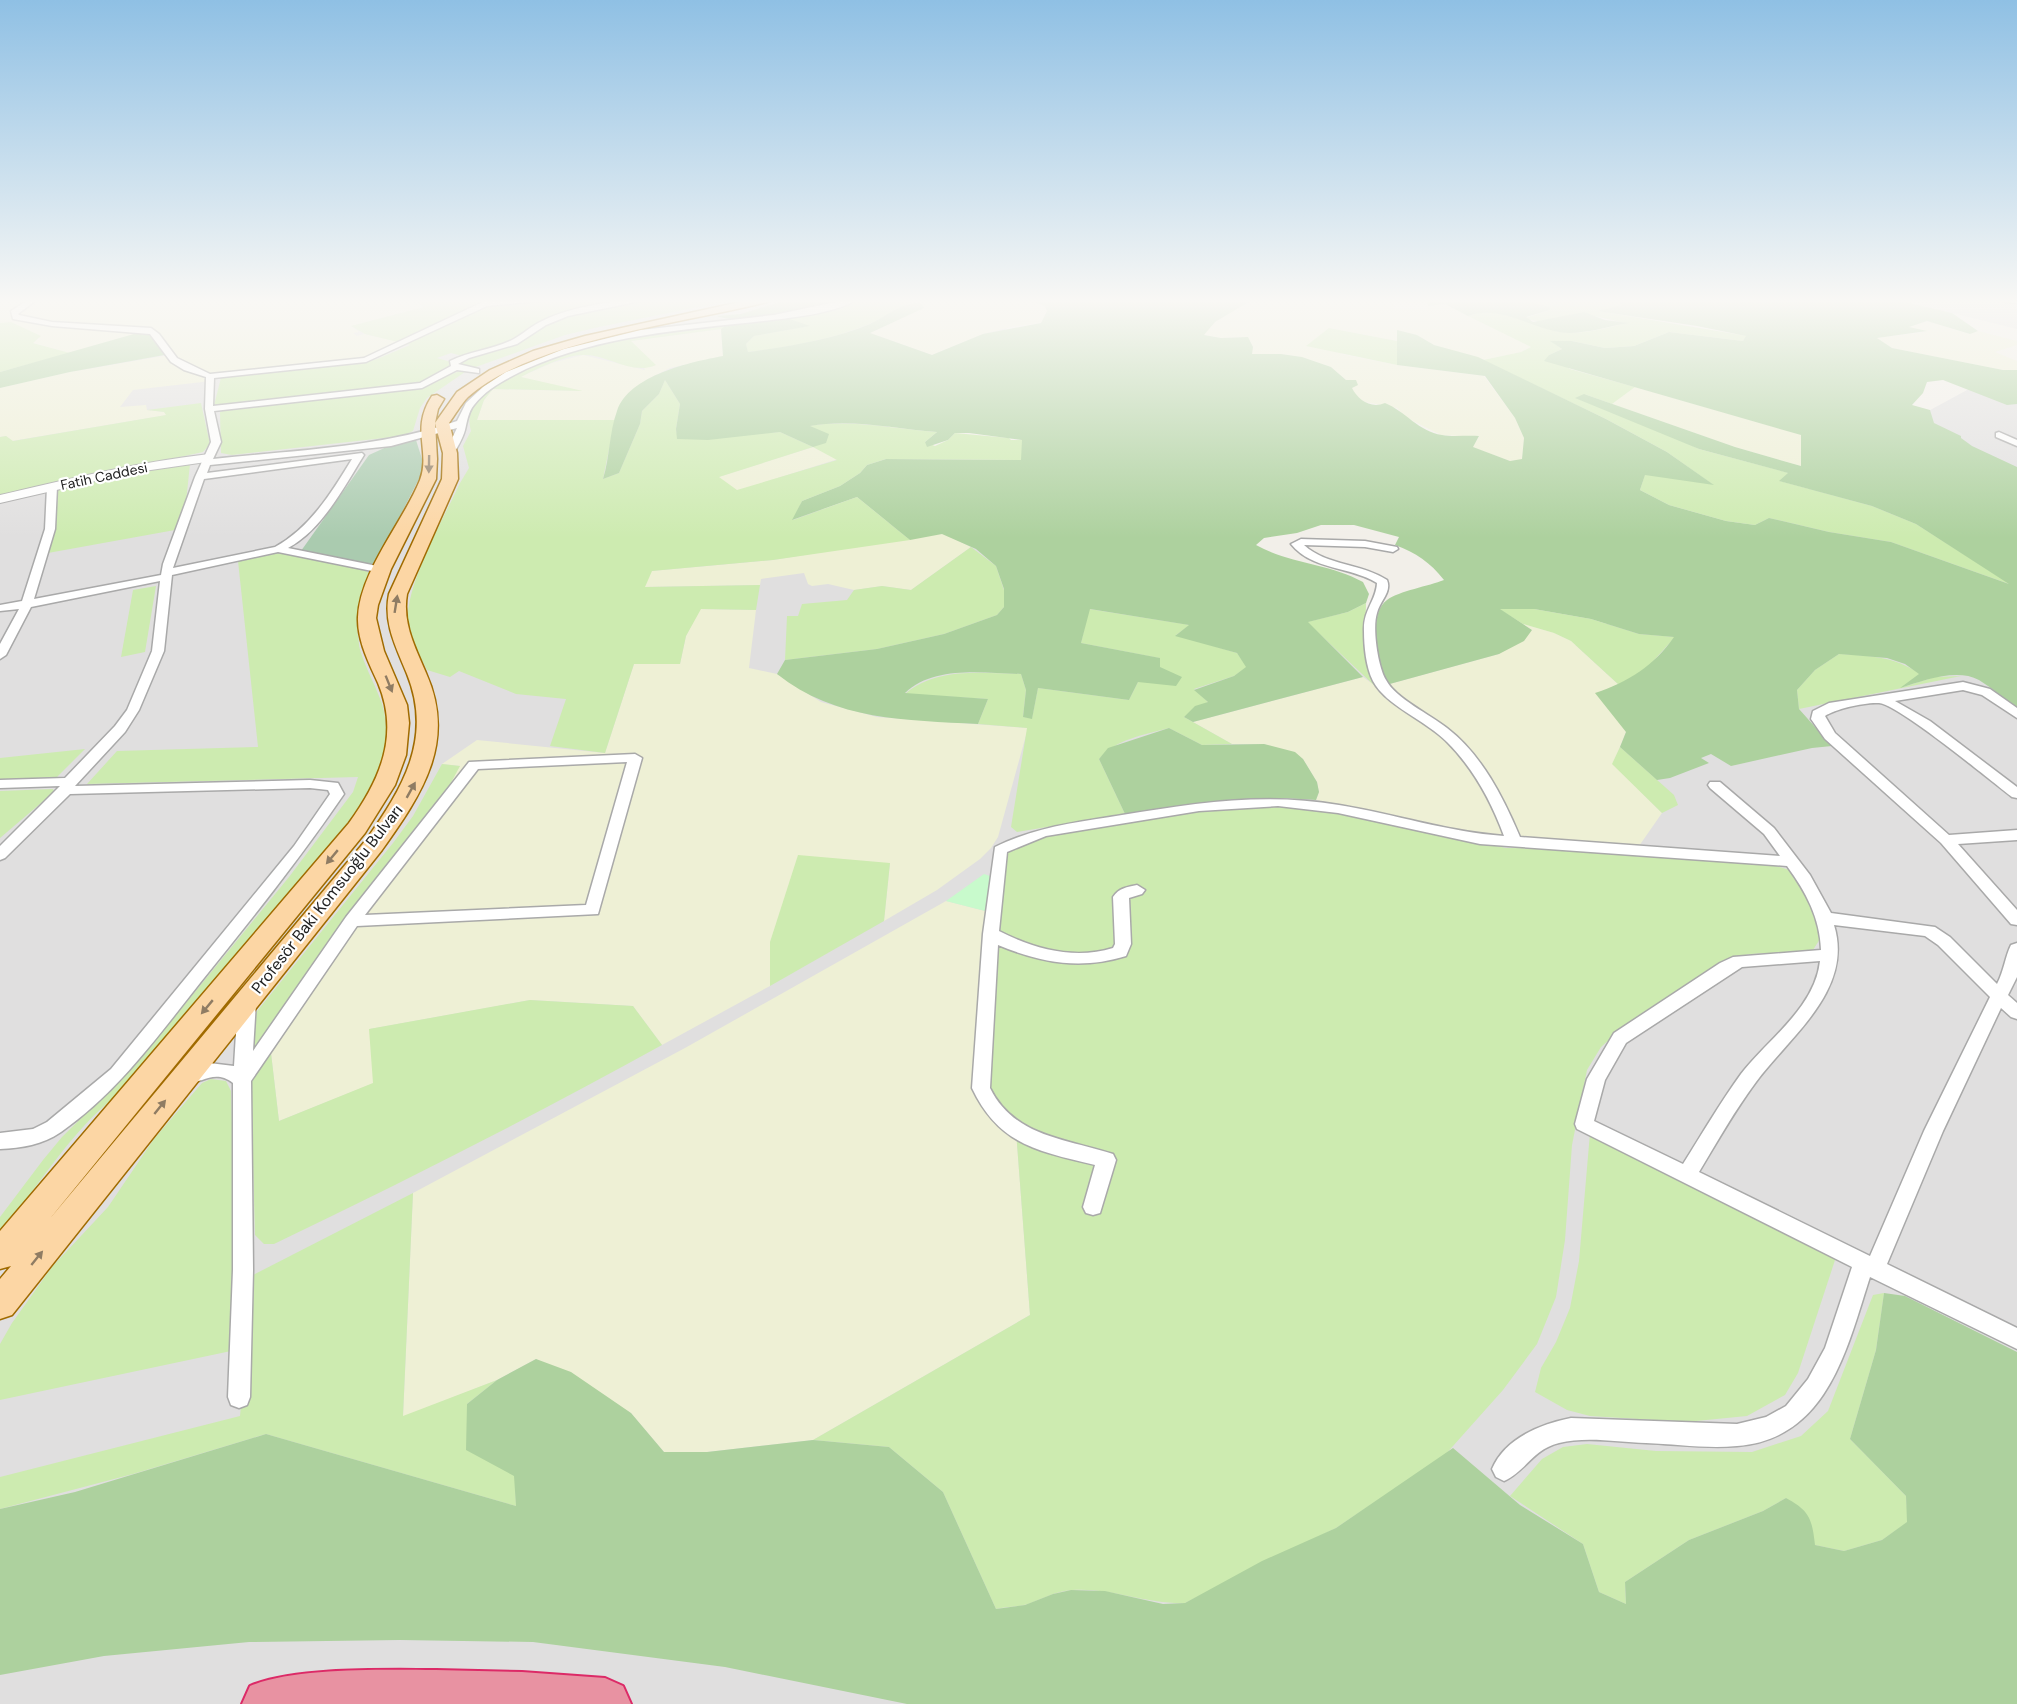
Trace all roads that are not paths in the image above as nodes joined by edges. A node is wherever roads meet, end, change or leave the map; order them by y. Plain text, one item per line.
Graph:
1 (210, 380) edge
2 (437, 380) edge
3 (455, 380) edge
4 (483, 380) edge
5 (499, 380) edge
6 (209, 409) junction
7 (444, 425) junction
8 (1999, 435) dead end
9 (391, 442) junction
10 (2017, 443) edge
11 (360, 455) junction
12 (208, 460) junction
13 (200, 477) junction
14 (52, 487) junction
15 (0, 499) edge
16 (279, 549) junction
17 (1393, 549) dead end
18 (382, 570) junction
19 (167, 575) junction
20 (27, 604) junction
21 (0, 608) edge
22 (0, 655) edge
23 (1883, 699) junction
24 (2017, 714) edge
25 (0, 784) edge
26 (1715, 785) dead end
27 (68, 786) junction
28 (2017, 794) edge
29 (2017, 835) edge
30 (1946, 840) junction
31 (1514, 843) junction
32 (0, 855) edge
33 (1792, 862) junction
34 (1137, 890) dead end
35 (1824, 918) junction
36 (2017, 920) edge
37 (352, 921) junction
38 (2017, 928) edge
39 (991, 934) junction
40 (2017, 949) edge
41 (1830, 955) junction
42 (1999, 996) junction
43 (247, 1000) junction
44 (2017, 1013) edge
45 (182, 1080) junction
46 (242, 1080) junction
47 (0, 1141) edge
48 (1686, 1175) junction
49 (1093, 1207) dead end
50 (0, 1255) edge
51 (1870, 1267) junction
52 (0, 1304) edge
53 (2017, 1339) edge
54 (239, 1397) dead end
55 (1504, 1469) dead end
56 (268, 1704) edge
57 (605, 1704) edge

1 - 6 street
2 - 6 street
3 - 7 main road, Profesör Baki Komsuoğlu Bulvarı
4 - 7 main road
5 - 7 street
6 - 12 street
7 - 9 street
7 - 12 street
7 -> 18 main road, Profesör Baki Komsuoğlu Bulvarı
43 -> 7 main road, Profesör Baki Komsuoğlu Bulvarı
8 - 10 street
9 - 11 street
9 - 12 street
11 - 13 street
11 - 16 street
12 - 13 street
12 - 14 street, Fatih Caddesi
13 - 19 street
14 - 15 street, Fatih Caddesi
14 - 20 street
16 - 18 street
16 - 19 street
17 - 31 street
18 -> 50 main road, Profesör Baki Komsuoğlu Bulvarı
19 - 20 street
19 - 27 street
20 - 21 street
20 - 22 street
23 - 24 street
23 - 28 street
23 - 30 street
25 - 27 street
26 - 33 street
27 - 32 street
27 - 47 street
29 - 30 street
30 - 36 street
31 - 33 street
31 - 39 street
33 - 35 street
34 - 39 street
35 - 41 street
35 - 42 street
36 - 38 street
37 - 37 street
37 - 46 street
39 - 49 street
40 - 42 street
41 - 48 street
41 - 48 street
42 - 44 street
42 - 51 street
43 - 45 main road, Profesör Baki Komsuoğlu Bulvarı
43 - 46 street
45 - 46 street
52 -> 45 main road, Profesör Baki Komsuoğlu Bulvarı
46 - 54 street
48 - 51 street
51 - 53 street
51 - 55 street
56 - 57 highway

